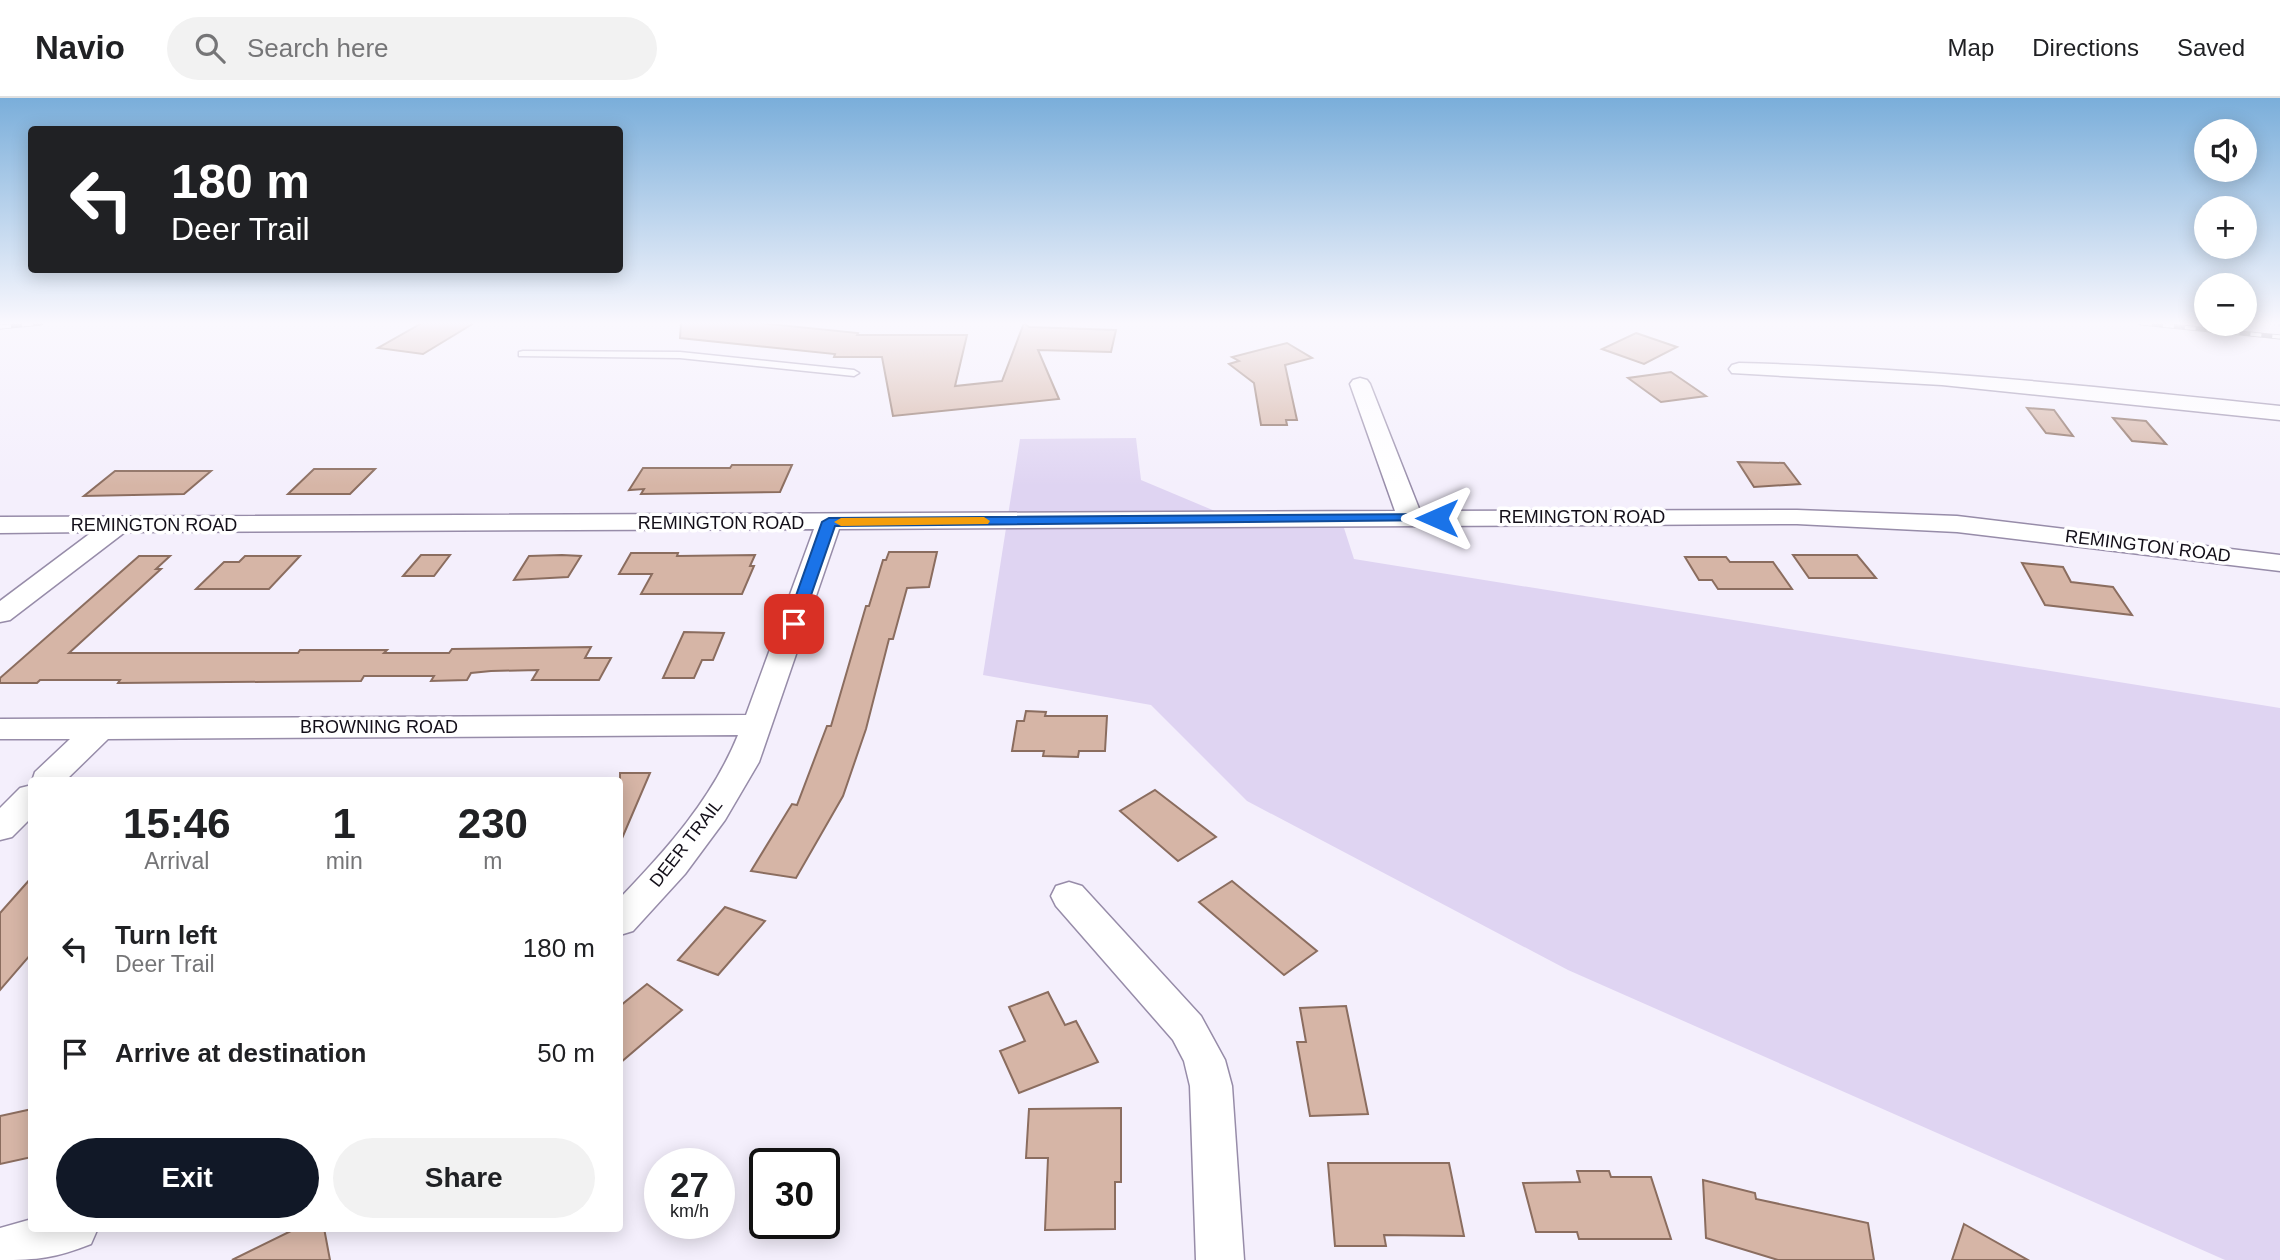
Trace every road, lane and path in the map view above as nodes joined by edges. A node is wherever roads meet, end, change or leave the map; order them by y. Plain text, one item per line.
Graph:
1 (1923, 377) edge
2 (1360, 384) dead end
3 (2280, 413) edge
4 (1410, 518) junction
5 (829, 522) junction
6 (0, 525) edge
7 (118, 525) junction
8 (2280, 563) edge
9 (0, 614) edge
10 (758, 725) junction
11 (0, 729) edge
12 (99, 729) junction
13 (50, 777) edge
14 (28, 800) edge
15 (0, 828) edge
16 (1069, 896) dead end
17 (623, 918) edge
18 (62, 1232) edge
19 (0, 1251) edge
20 (1220, 1260) edge

1 - 3 street
2 - 4 street
4 - 5 street, REMINGTON ROAD
4 - 8 street, REMINGTON ROAD
5 - 7 street, REMINGTON ROAD
5 - 10 street, DEER TRAIL
6 - 7 street, REMINGTON ROAD
7 - 9 street
10 - 12 street, BROWNING ROAD
10 - 17 street, DEER TRAIL
11 - 12 street, BROWNING ROAD
12 - 13 street
14 - 15 street
16 - 20 street
18 - 19 street

